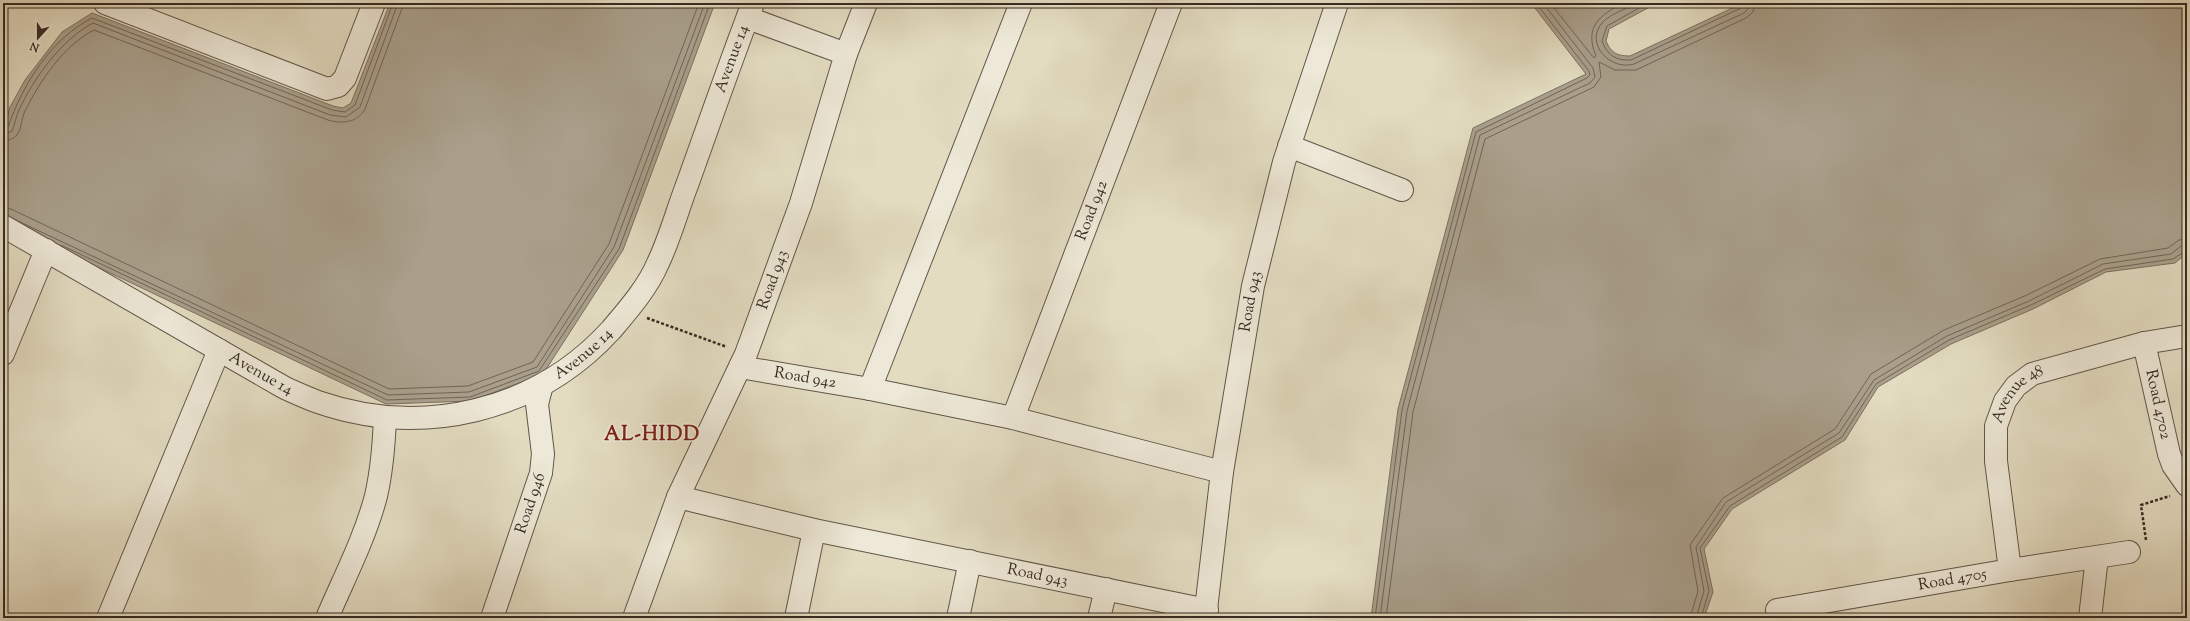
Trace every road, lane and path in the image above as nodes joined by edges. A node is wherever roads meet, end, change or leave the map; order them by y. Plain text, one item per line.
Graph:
1 (106, 3) edge
2 (374, 3) edge
3 (866, 3) edge
4 (1021, 3) edge
5 (1171, 3) edge
6 (1333, 4) edge
7 (751, 10) edge
8 (846, 54) junction
9 (1289, 146) junction
10 (1402, 190) dead end
11 (3, 226) edge
12 (46, 250) junction
13 (628, 310) junction
14 (2187, 336) edge
15 (2144, 344) junction
16 (219, 350) junction
17 (3, 354) edge
18 (743, 361) junction
19 (542, 385) junction
20 (870, 389) junction
21 (385, 417) junction
22 (1012, 418) junction
23 (1222, 472) junction
24 (2180, 490) edge
25 (678, 497) junction
26 (814, 530) junction
27 (2129, 552) joint
28 (2097, 557) junction
29 (970, 561) junction
30 (2010, 570) junction
31 (1106, 589) junction
32 (1777, 610) dead end
33 (1206, 614) edge
34 (108, 618) edge
35 (328, 618) edge
36 (492, 618) edge
37 (634, 618) edge
38 (796, 618) edge
39 (958, 618) edge
40 (1099, 618) edge
41 (2090, 618) edge

1 - 2 street
3 - 8 street, Road 943
4 - 20 street
5 - 22 street, Road 942
6 - 9 street, Road 943
7 - 8 street
7 - 13 street, Avenue 14
8 - 18 street, Road 943
9 - 10 street
9 - 23 street, Road 943
11 - 12 street, Avenue 14
12 - 16 street, Avenue 14
12 - 17 street
13 - 18 path
13 - 19 street, Avenue 14
14 - 15 street, Avenue 48
15 - 24 street, Road 4702
15 - 30 street, Avenue 48
16 - 21 street, Avenue 14
16 - 34 street, Avenue 14
18 - 20 street, Road 942
18 - 25 street, Road 943
19 - 21 street, Avenue 14
19 - 36 street, Road 946
20 - 22 street, Road 942
21 - 35 street
22 - 23 street, Road 942
23 - 33 street, Road 943
24 - 27 path
25 - 26 street, Road 943
25 - 37 street, Road 943
26 - 29 street, Road 943
26 - 38 street
27 - 28 street, Road 4705
28 - 30 street, Road 4705
28 - 41 street
29 - 31 street, Road 943
29 - 39 street
30 - 32 street, Road 4705
31 - 33 street, Road 943
31 - 40 street

